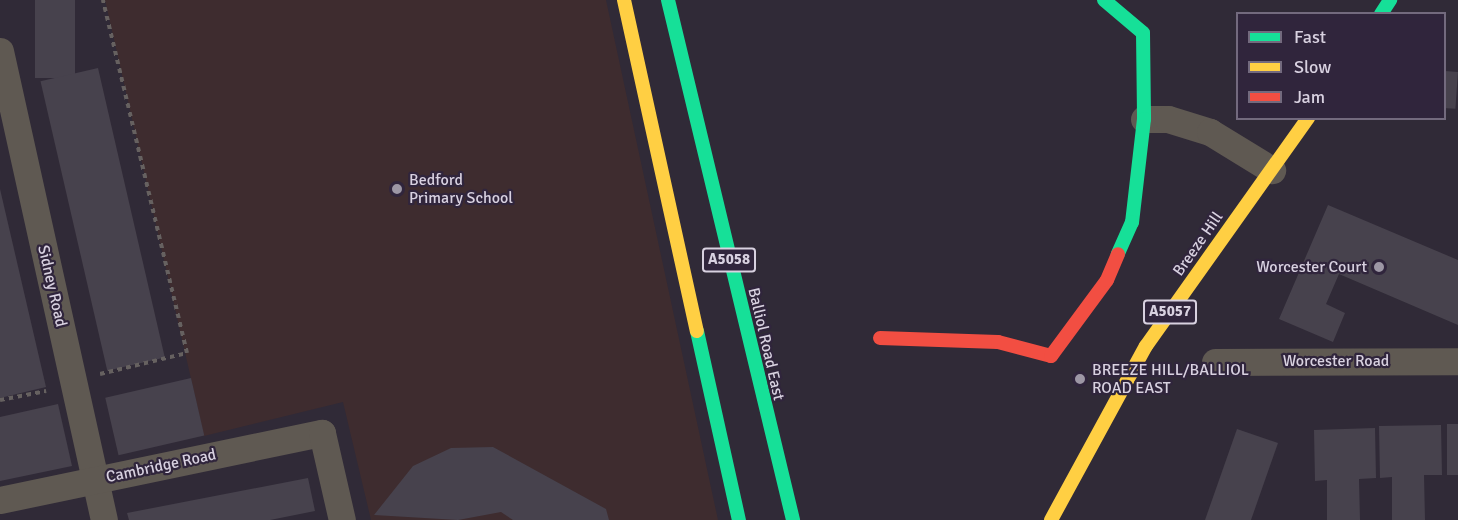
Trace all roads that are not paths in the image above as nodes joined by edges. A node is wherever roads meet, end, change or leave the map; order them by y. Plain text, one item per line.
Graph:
1 (624, 0) edge
2 (668, 0) edge
3 (1104, 0) edge
4 (0, 51) edge
5 (1144, 119) junction
6 (1307, 120) edge
7 (1272, 170) junction
8 (880, 338) dead end
9 (1458, 361) edge
10 (1215, 362) dead end
11 (95, 480) junction
12 (0, 500) edge
13 (1050, 519) edge
14 (104, 520) edge
15 (342, 520) edge
16 (738, 520) edge
17 (793, 520) edge

1 - 16 main road, A5058
2 - 17 main road, Balliol Road East / A5058
3 - 5 main road
4 - 11 street, Sidney Road
5 - 7 street
5 - 8 main road
6 - 7 main road, Breeze Hill / A5057
7 - 13 main road, Breeze Hill / A5057
9 - 10 street, Worcester Road
11 - 12 street, Cambridge Road
11 - 14 street, Sidney Road
11 - 15 street, Cambridge Road

